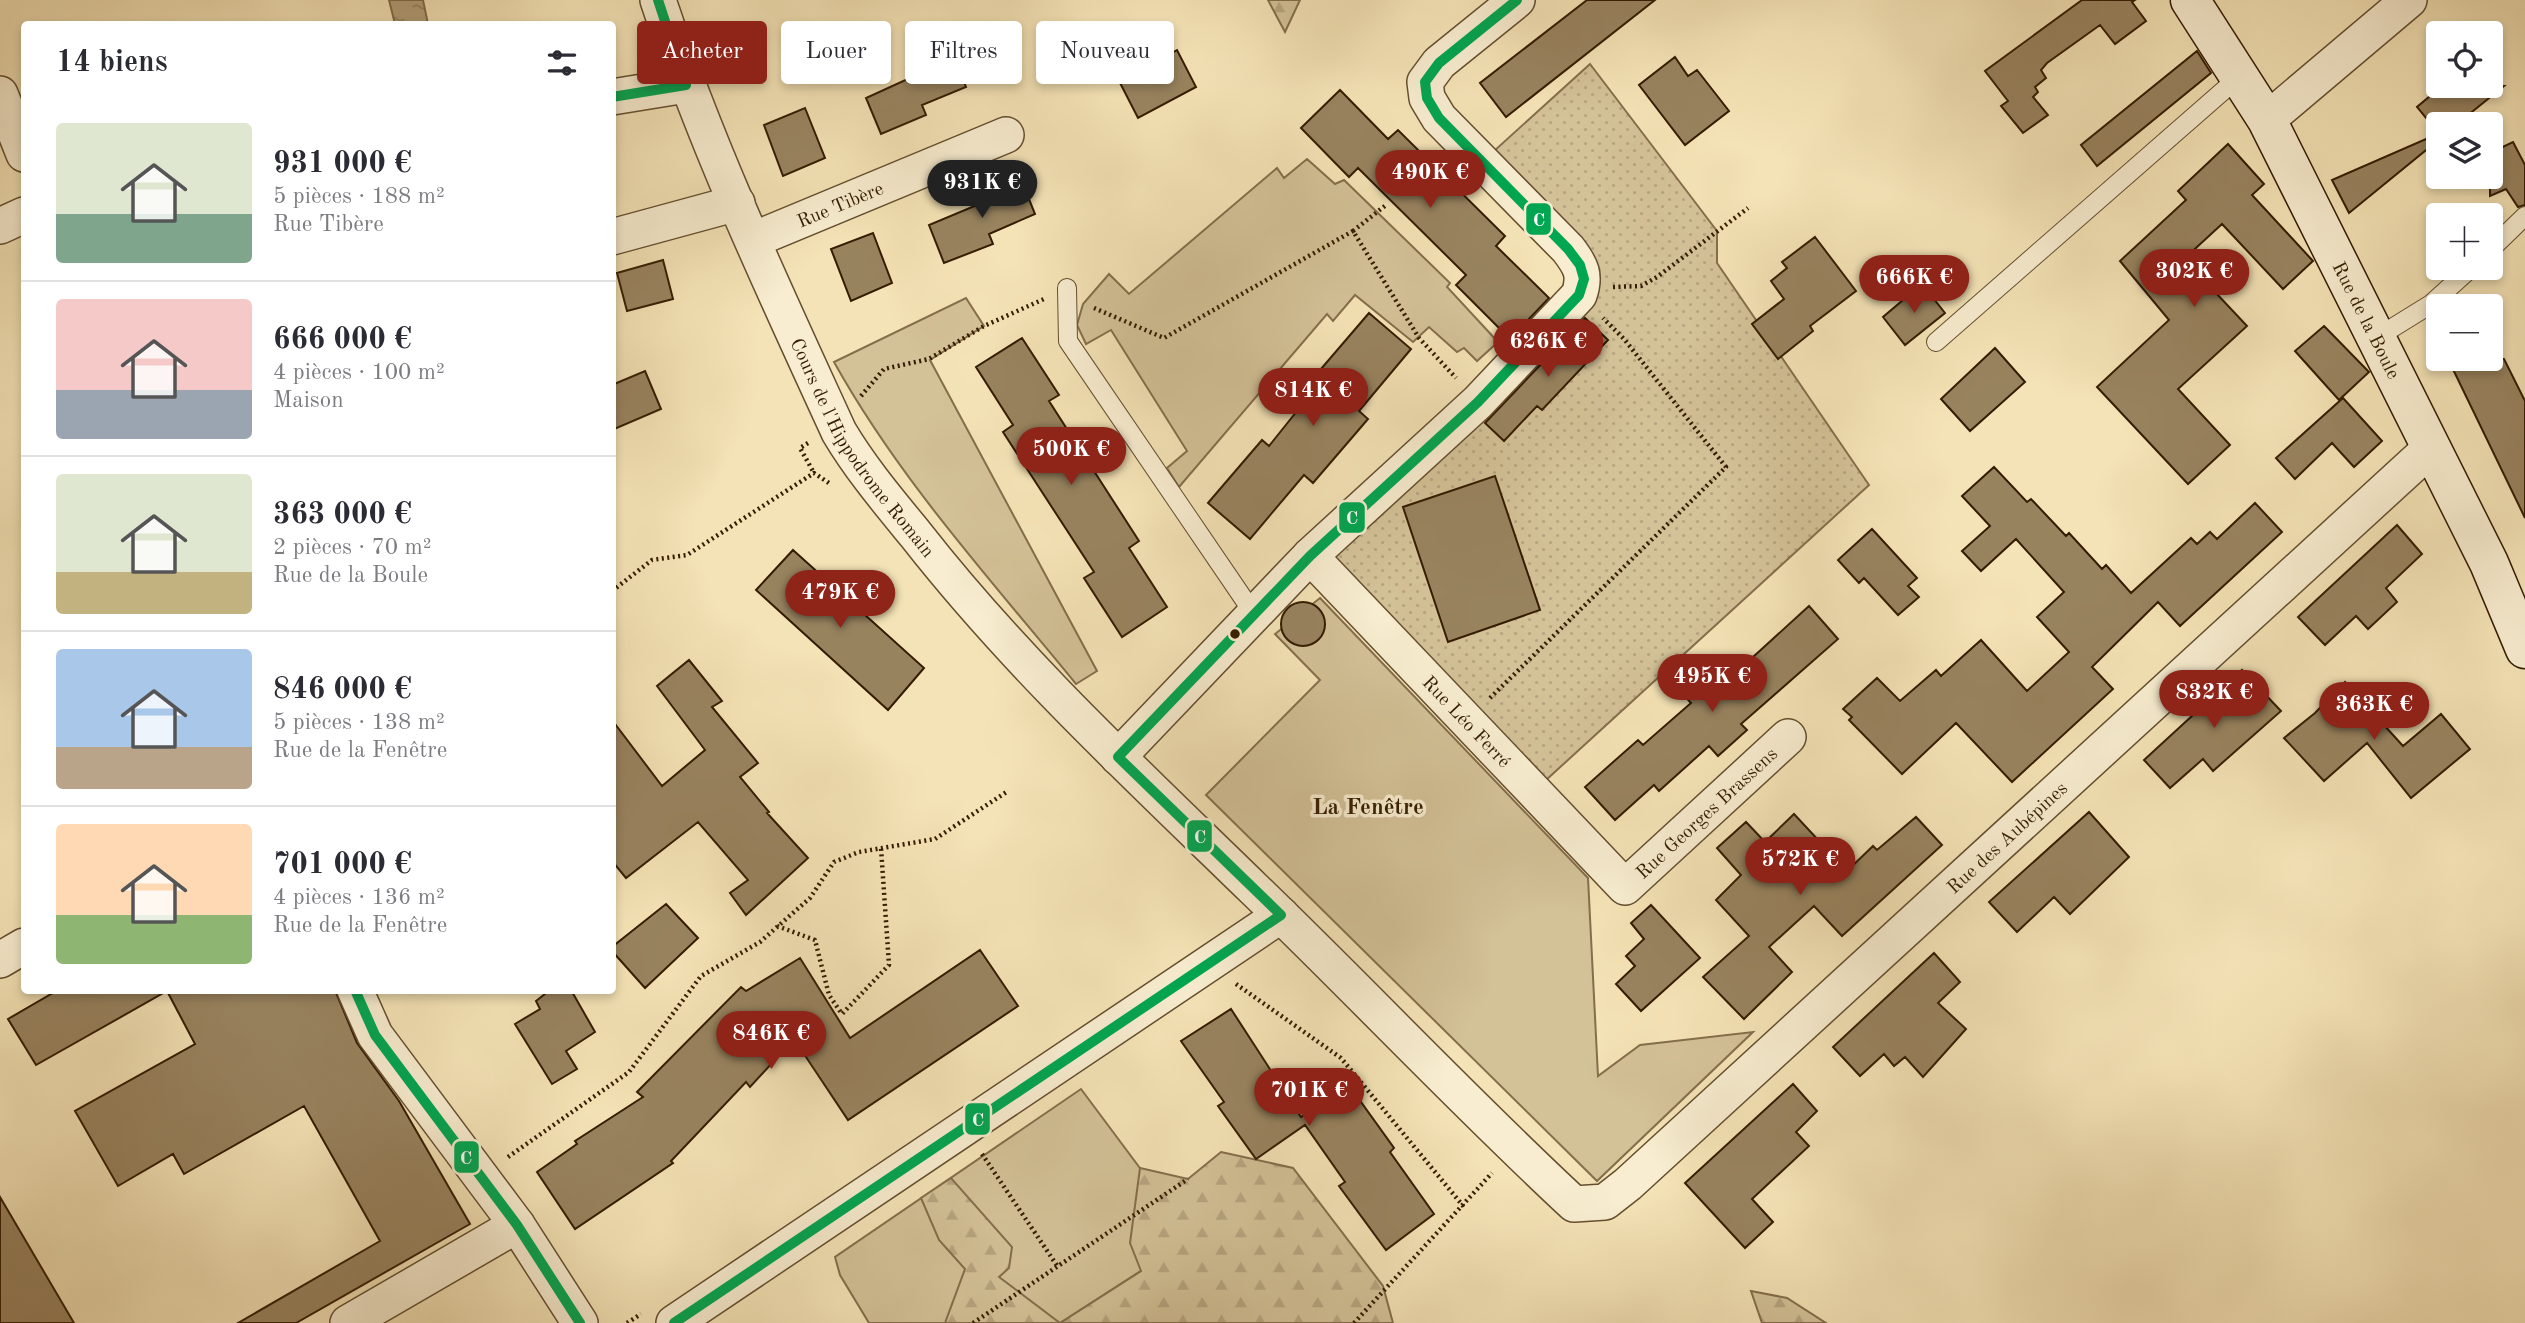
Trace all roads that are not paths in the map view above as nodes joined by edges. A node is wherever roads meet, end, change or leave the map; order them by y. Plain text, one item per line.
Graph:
1 (658, 0) edge
2 (1517, 0) edge
3 (2190, 0) edge
4 (2409, 0) edge
5 (2239, 76) junction
6 (686, 85) junction
7 (0, 94) edge
8 (616, 96) edge
9 (2267, 120) junction
10 (1006, 135) dead end
11 (21, 146) edge
12 (737, 203) junction
13 (21, 216) edge
14 (2525, 216) edge
15 (0, 226) edge
16 (616, 236) edge
17 (2503, 237) edge
18 (753, 240) junction
19 (2458, 280) edge
20 (1067, 296) road end
21 (2376, 338) junction
22 (1936, 342) dead end
23 (2431, 448) junction
24 (1310, 555) junction
25 (1254, 614) junction
26 (2525, 649) edge
27 (1788, 737) dead end
28 (1118, 757) junction
29 (1625, 887) joint
30 (1282, 915) junction
31 (21, 948) edge
32 (0, 960) edge
33 (357, 994) edge
34 (1574, 1204) joint
35 (517, 1225) junction
36 (348, 1323) edge
37 (580, 1323) edge
38 (674, 1323) edge

1 - 6 street, Cours de l'Hippodrome Romain
2 - 24 street
3 - 5 street, Rue de la Boule
4 - 9 street
5 - 9 street, Rue de la Boule
5 - 22 lane
6 - 8 street
6 - 12 street, Cours de l'Hippodrome Romain
7 - 11 street
9 - 21 street, Rue de la Boule
10 - 18 street, Rue Tibère
12 - 16 street
12 - 18 street, Cours de l'Hippodrome Romain
13 - 15 street
14 - 17 lane
18 - 28 street, Cours de l'Hippodrome Romain
19 - 21 lane
20 - 25 lane
21 - 23 street, Rue de la Boule
23 - 26 street, Rue de la Boule
23 - 34 street, Rue des Aubépines
24 - 25 street
24 - 29 street, Rue Léo Ferré
25 - 28 street
27 - 29 street, Rue Georges Brassens
28 - 30 street, Cours de l'Hippodrome Romain
30 - 34 street, Cours de l'Hippodrome Romain
30 - 38 street
31 - 32 street
33 - 35 street
35 - 36 street
35 - 37 street

